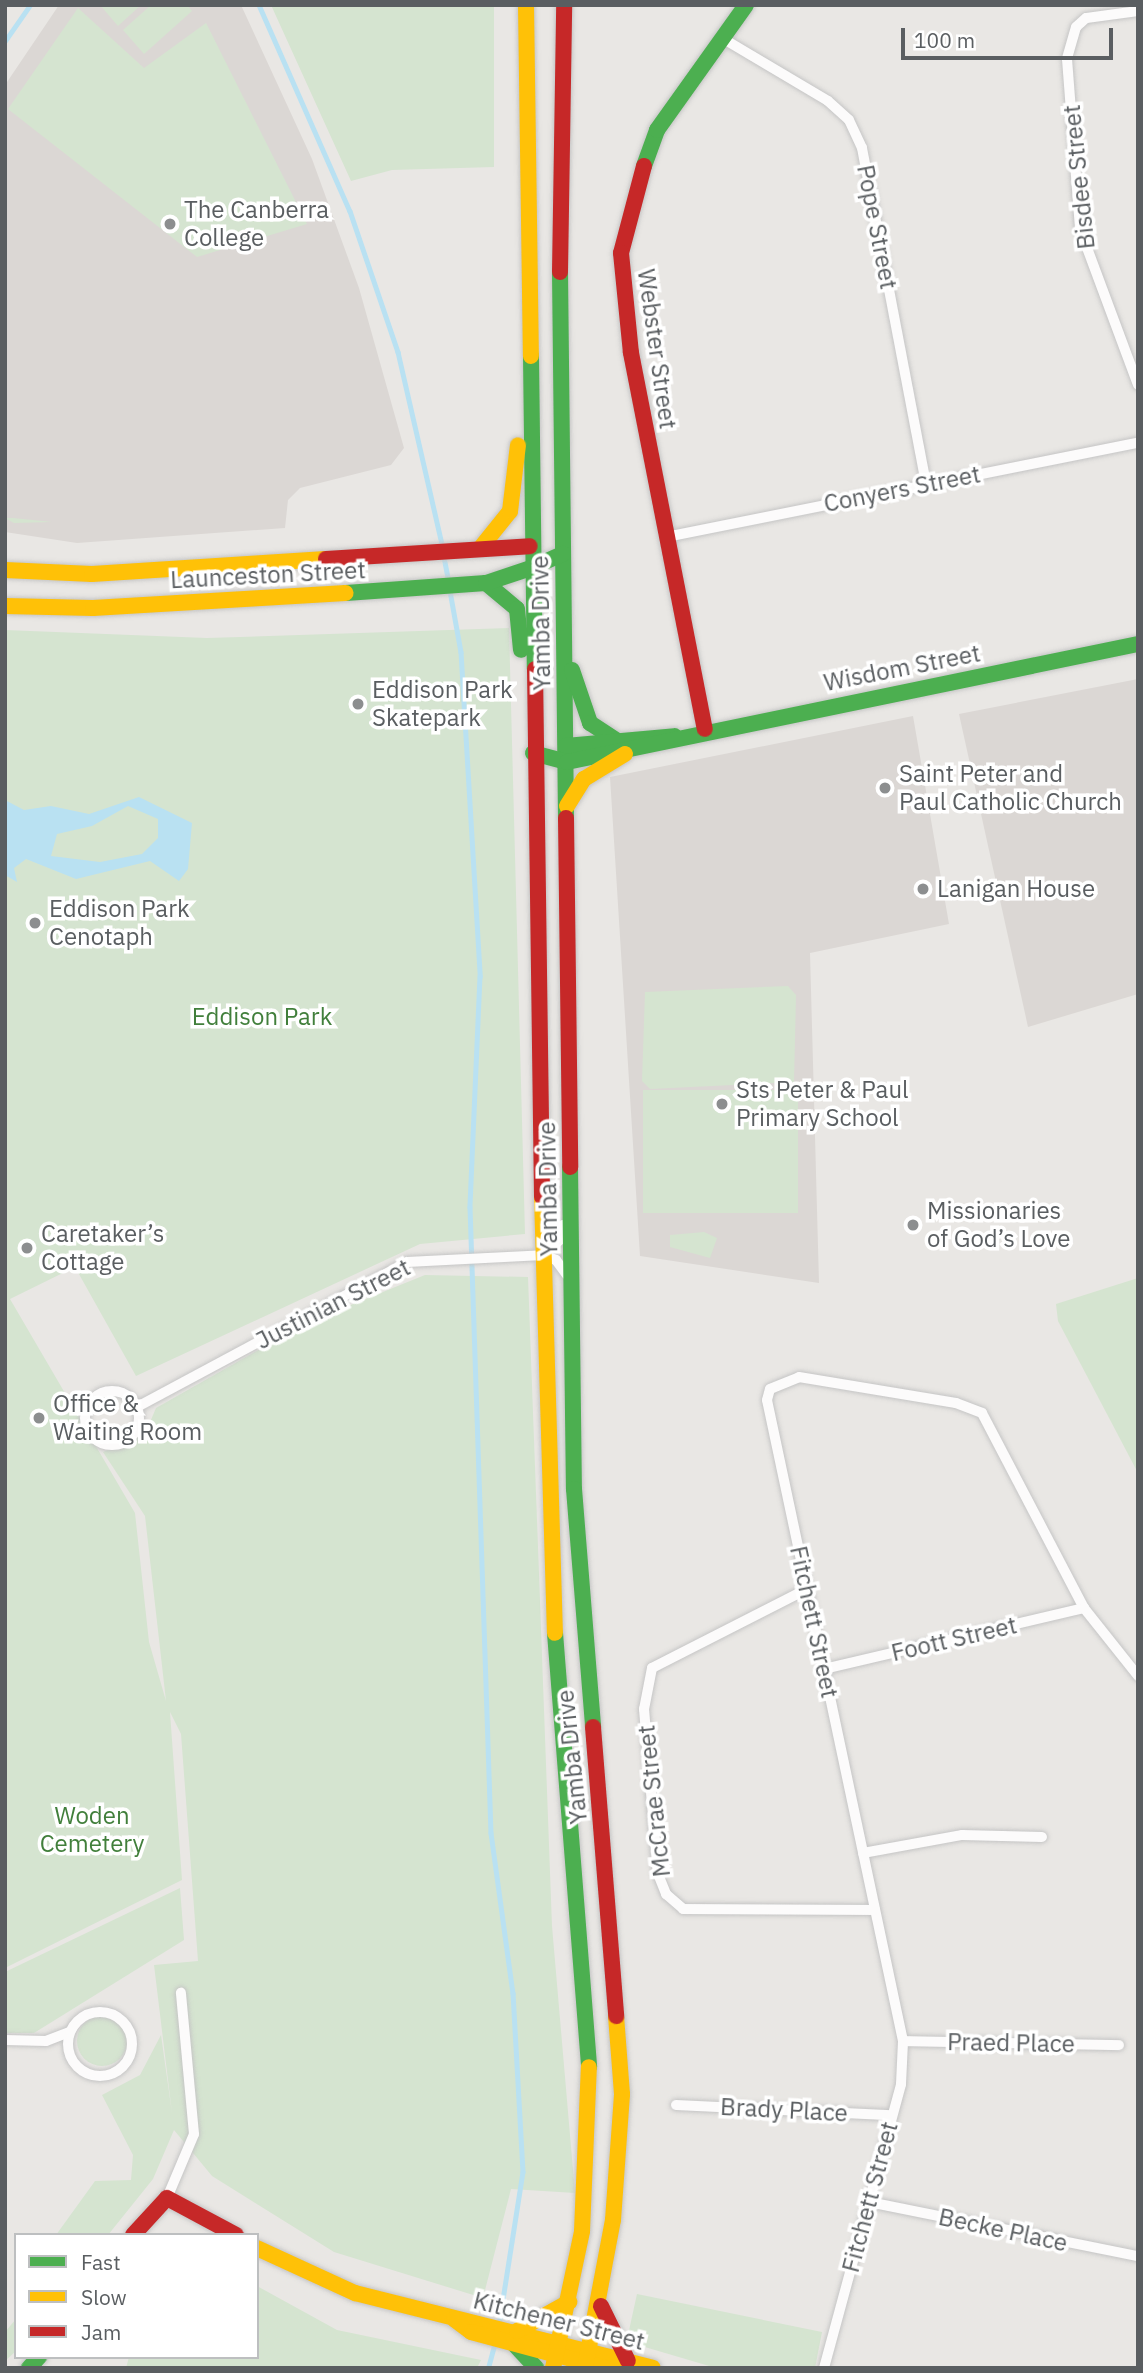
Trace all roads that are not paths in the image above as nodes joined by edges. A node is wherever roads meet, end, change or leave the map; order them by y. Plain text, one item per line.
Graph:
1 (526, 5) edge
2 (564, 5) edge
3 (746, 5) edge
4 (1138, 12) edge
5 (722, 38) junction
6 (1138, 385) edge
7 (529, 391) junction
8 (1138, 443) edge
9 (926, 484) junction
10 (666, 537) junction
11 (482, 546) junction
12 (530, 546) junction
13 (563, 554) junction
14 (531, 568) junction
15 (5, 570) edge
16 (477, 584) junction
17 (5, 606) edge
18 (564, 643) junction
19 (1138, 644) edge
20 (533, 694) junction
21 (705, 729) junction
22 (675, 736) junction
23 (615, 739) junction
24 (533, 753) junction
25 (567, 754) junction
26 (625, 754) junction
27 (567, 807) junction
28 (571, 1190) junction
29 (543, 1255) junction
30 (572, 1298) junction
31 (137, 1407) junction
32 (807, 1589) junction
33 (1084, 1608) junction
34 (824, 1670) junction
35 (1138, 1676) edge
36 (1042, 1837) dead end
37 (863, 1853) junction
38 (875, 1910) junction
39 (181, 1993) dead end
40 (70, 2032) junction
41 (5, 2040) edge
42 (46, 2041) junction
43 (902, 2041) junction
44 (1119, 2045) dead end
45 (68, 2051) junction
46 (676, 2105) dead end
47 (892, 2115) junction
48 (167, 2198) junction
49 (869, 2202) junction
50 (135, 2233) edge
51 (232, 2233) edge
52 (259, 2249) edge
53 (1138, 2256) edge
54 (569, 2302) junction
55 (600, 2302) junction
56 (515, 2337) junction
57 (557, 2355) edge
58 (587, 2360) edge
59 (628, 2361) junction
60 (536, 2368) edge
61 (605, 2368) edge
62 (653, 2368) edge
63 (824, 2368) edge

1 - 7 main road, Yamba Drive
2 - 13 main road, Yamba Drive
3 - 5 main road, Webster Street
4 - 6 street, Bisdee Street
5 - 9 street, Pope Street
5 - 10 main road, Webster Street
7 - 11 main road
7 - 12 main road, Yamba Drive
8 - 9 street, Conyers Street
9 - 10 street, Conyers Street
10 - 21 main road, Webster Street
11 - 12 main road, Launceston Street
11 - 15 main road, Launceston Street
12 - 13 main road, Launceston Street
12 - 14 main road, Yamba Drive
13 - 14 main road, Launceston Street
13 - 18 main road, Yamba Drive
14 - 16 main road, Launceston Street
14 - 20 main road, Yamba Drive
16 - 17 main road, Launceston Street
16 - 20 main road
18 - 23 main road
18 - 25 main road, Yamba Drive
19 - 21 main road, Wisdom Street
20 - 24 main road, Yamba Drive
21 - 22 main road, Wisdom Street
22 - 23 main road, Wisdom Street
22 - 26 main road, Wisdom Street
23 - 25 main road, Wisdom Street
24 - 25 main road
24 - 29 main road, Yamba Drive
25 - 26 main road, Wisdom Street
25 - 27 main road, Yamba Drive
26 - 27 main road
27 - 28 main road, Yamba Drive
28 - 29 street
28 - 30 main road, Yamba Drive
29 - 30 street
29 - 31 street, Justinian Street
29 - 54 main road, Yamba Drive
30 - 55 main road, Yamba Drive
31 - 31 street
32 - 33 street, Fitchett Street
32 - 34 street, Fitchett Street
32 - 38 street, McCrae Street
33 - 34 street, Foott Street
33 - 35 street, Fitchett Street
34 - 37 street, Fitchett Street
36 - 37 street
37 - 38 street, Fitchett Street
38 - 43 street, Fitchett Street
39 - 48 street
40 - 42 street
40 - 45 street
40 - 45 street
41 - 42 street
42 - 45 street
43 - 44 street, Praed Place
43 - 47 street, Fitchett Street
46 - 47 street, Brady Place
47 - 49 street, Fitchett Street
48 - 50 main road
48 - 51 main road
49 - 53 street, Becke Place
49 - 63 street, Fitchett Street
52 - 56 main road, Kitchener Street
54 - 56 main road
54 - 57 main road, Yamba Drive
55 - 58 main road, Yamba Drive
55 - 59 main road
56 - 57 main road, Kitchener Street
56 - 60 main road
57 - 58 main road, Kitchener Street
58 - 59 main road, Kitchener Street
58 - 61 main road, Kitchener Street
59 - 62 main road, Kitchener Street

